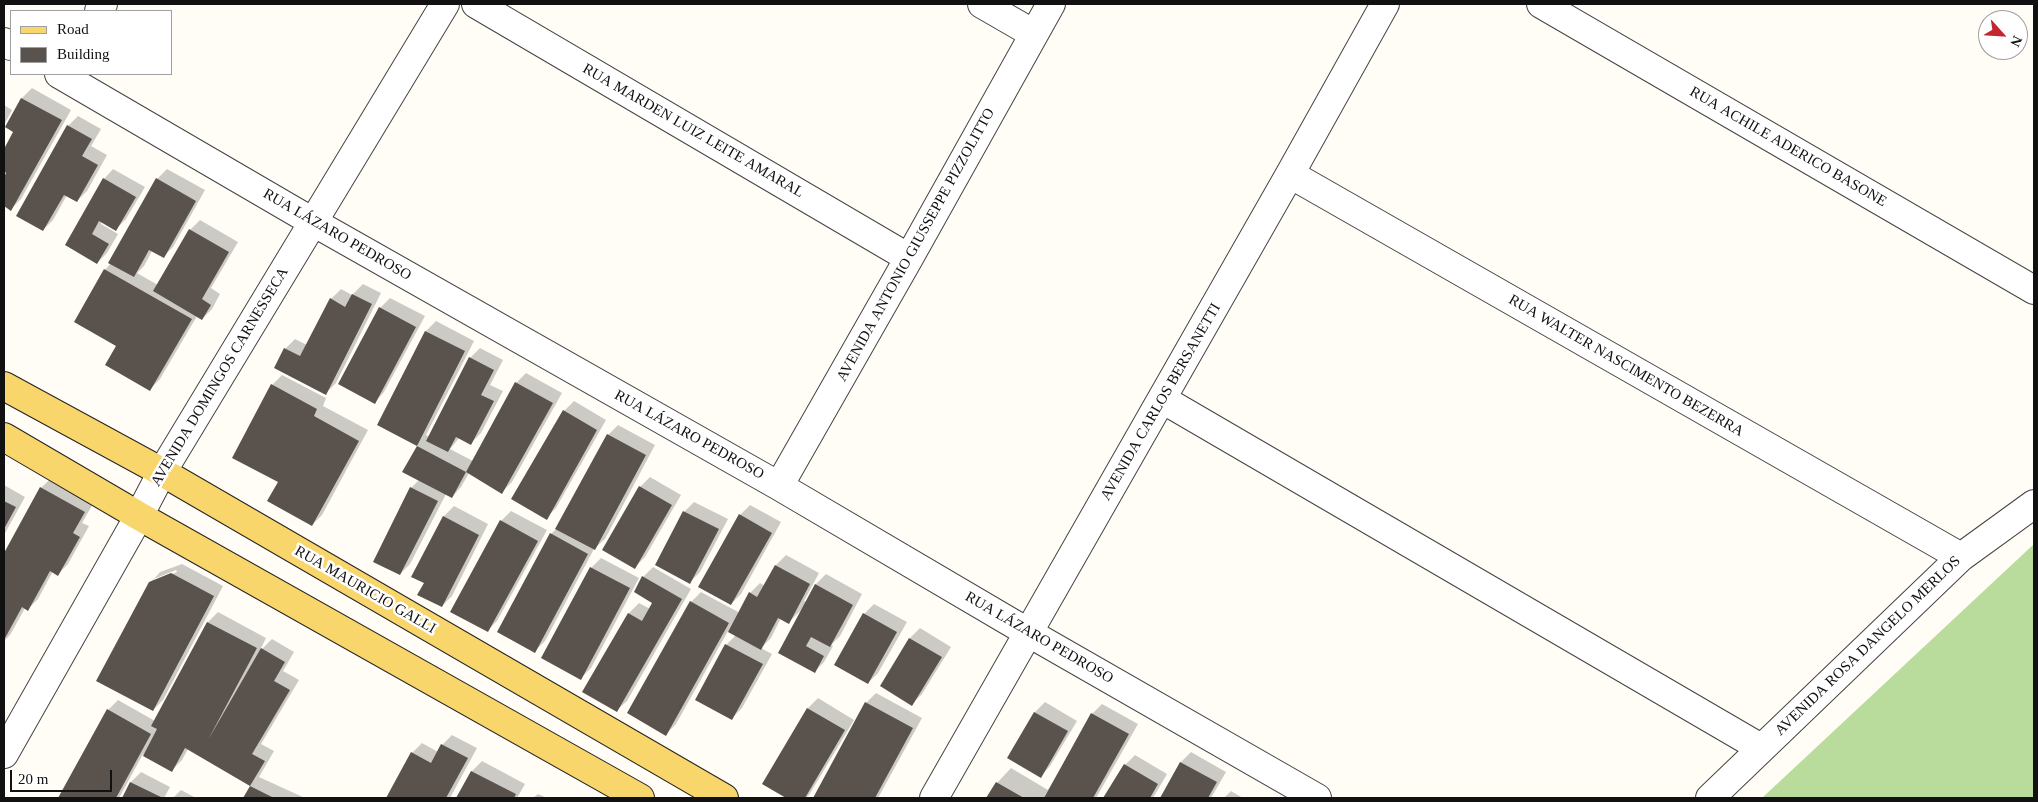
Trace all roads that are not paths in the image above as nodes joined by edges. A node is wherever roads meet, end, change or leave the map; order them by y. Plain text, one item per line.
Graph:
1 (445, 4) edge
2 (476, 4) edge
3 (982, 4) edge
4 (1051, 4) edge
5 (1384, 4) edge
6 (1541, 4) edge
7 (1034, 34) junction
8 (64, 75) edge
9 (1290, 174) junction
10 (313, 222) junction
11 (909, 258) junction
12 (2034, 290) edge
13 (4, 386) edge
14 (1162, 399) junction
15 (4, 437) edge
16 (162, 472) junction
17 (779, 486) junction
18 (2034, 504) edge
19 (139, 516) junction
20 (1961, 557) junction
21 (1029, 633) junction
22 (1761, 748) junction
23 (4, 754) edge
24 (640, 798) edge
25 (724, 798) edge
26 (934, 798) edge
27 (1317, 798) edge
28 (1710, 798) edge

1 - 10 street, AVENIDA DOMINGOS CARNESSECA
2 - 11 street, RUA MARDEN LUIZ LEITE AMARAL
3 - 7 street
4 - 7 street, AVENIDA ANTONIO GIUSSEPPE PIZZOLITTO
5 - 9 street, AVENIDA CARLOS BERSANETTI
6 - 12 street, RUA ACHILE ADERICO BASONE
7 - 11 street, AVENIDA ANTONIO GIUSSEPPE PIZZOLITTO
8 - 10 street, RUA LÁZARO PEDROSO
9 - 14 street, AVENIDA CARLOS BERSANETTI
9 - 20 street, RUA WALTER NASCIMENTO BEZERRA
10 - 16 street, AVENIDA DOMINGOS CARNESSECA
10 - 17 street, RUA LÁZARO PEDROSO
11 - 17 street, AVENIDA ANTONIO GIUSSEPPE PIZZOLITTO
13 - 16 main road, RUA MAURICIO GALLI
14 - 21 street, AVENIDA CARLOS BERSANETTI
14 - 22 street
15 - 19 main road
16 - 19 street, AVENIDA DOMINGOS CARNESSECA
16 - 25 main road, RUA MAURICIO GALLI
17 - 21 street, RUA LÁZARO PEDROSO
18 - 20 street, AVENIDA ROSA DANGELO MERLOS
19 - 23 street, AVENIDA DOMINGOS CARNESSECA
19 - 24 main road
20 - 22 street, AVENIDA ROSA DANGELO MERLOS
21 - 26 street, AVENIDA CARLOS BERSANETTI
21 - 27 street, RUA LÁZARO PEDROSO
22 - 28 street, AVENIDA ROSA DANGELO MERLOS

